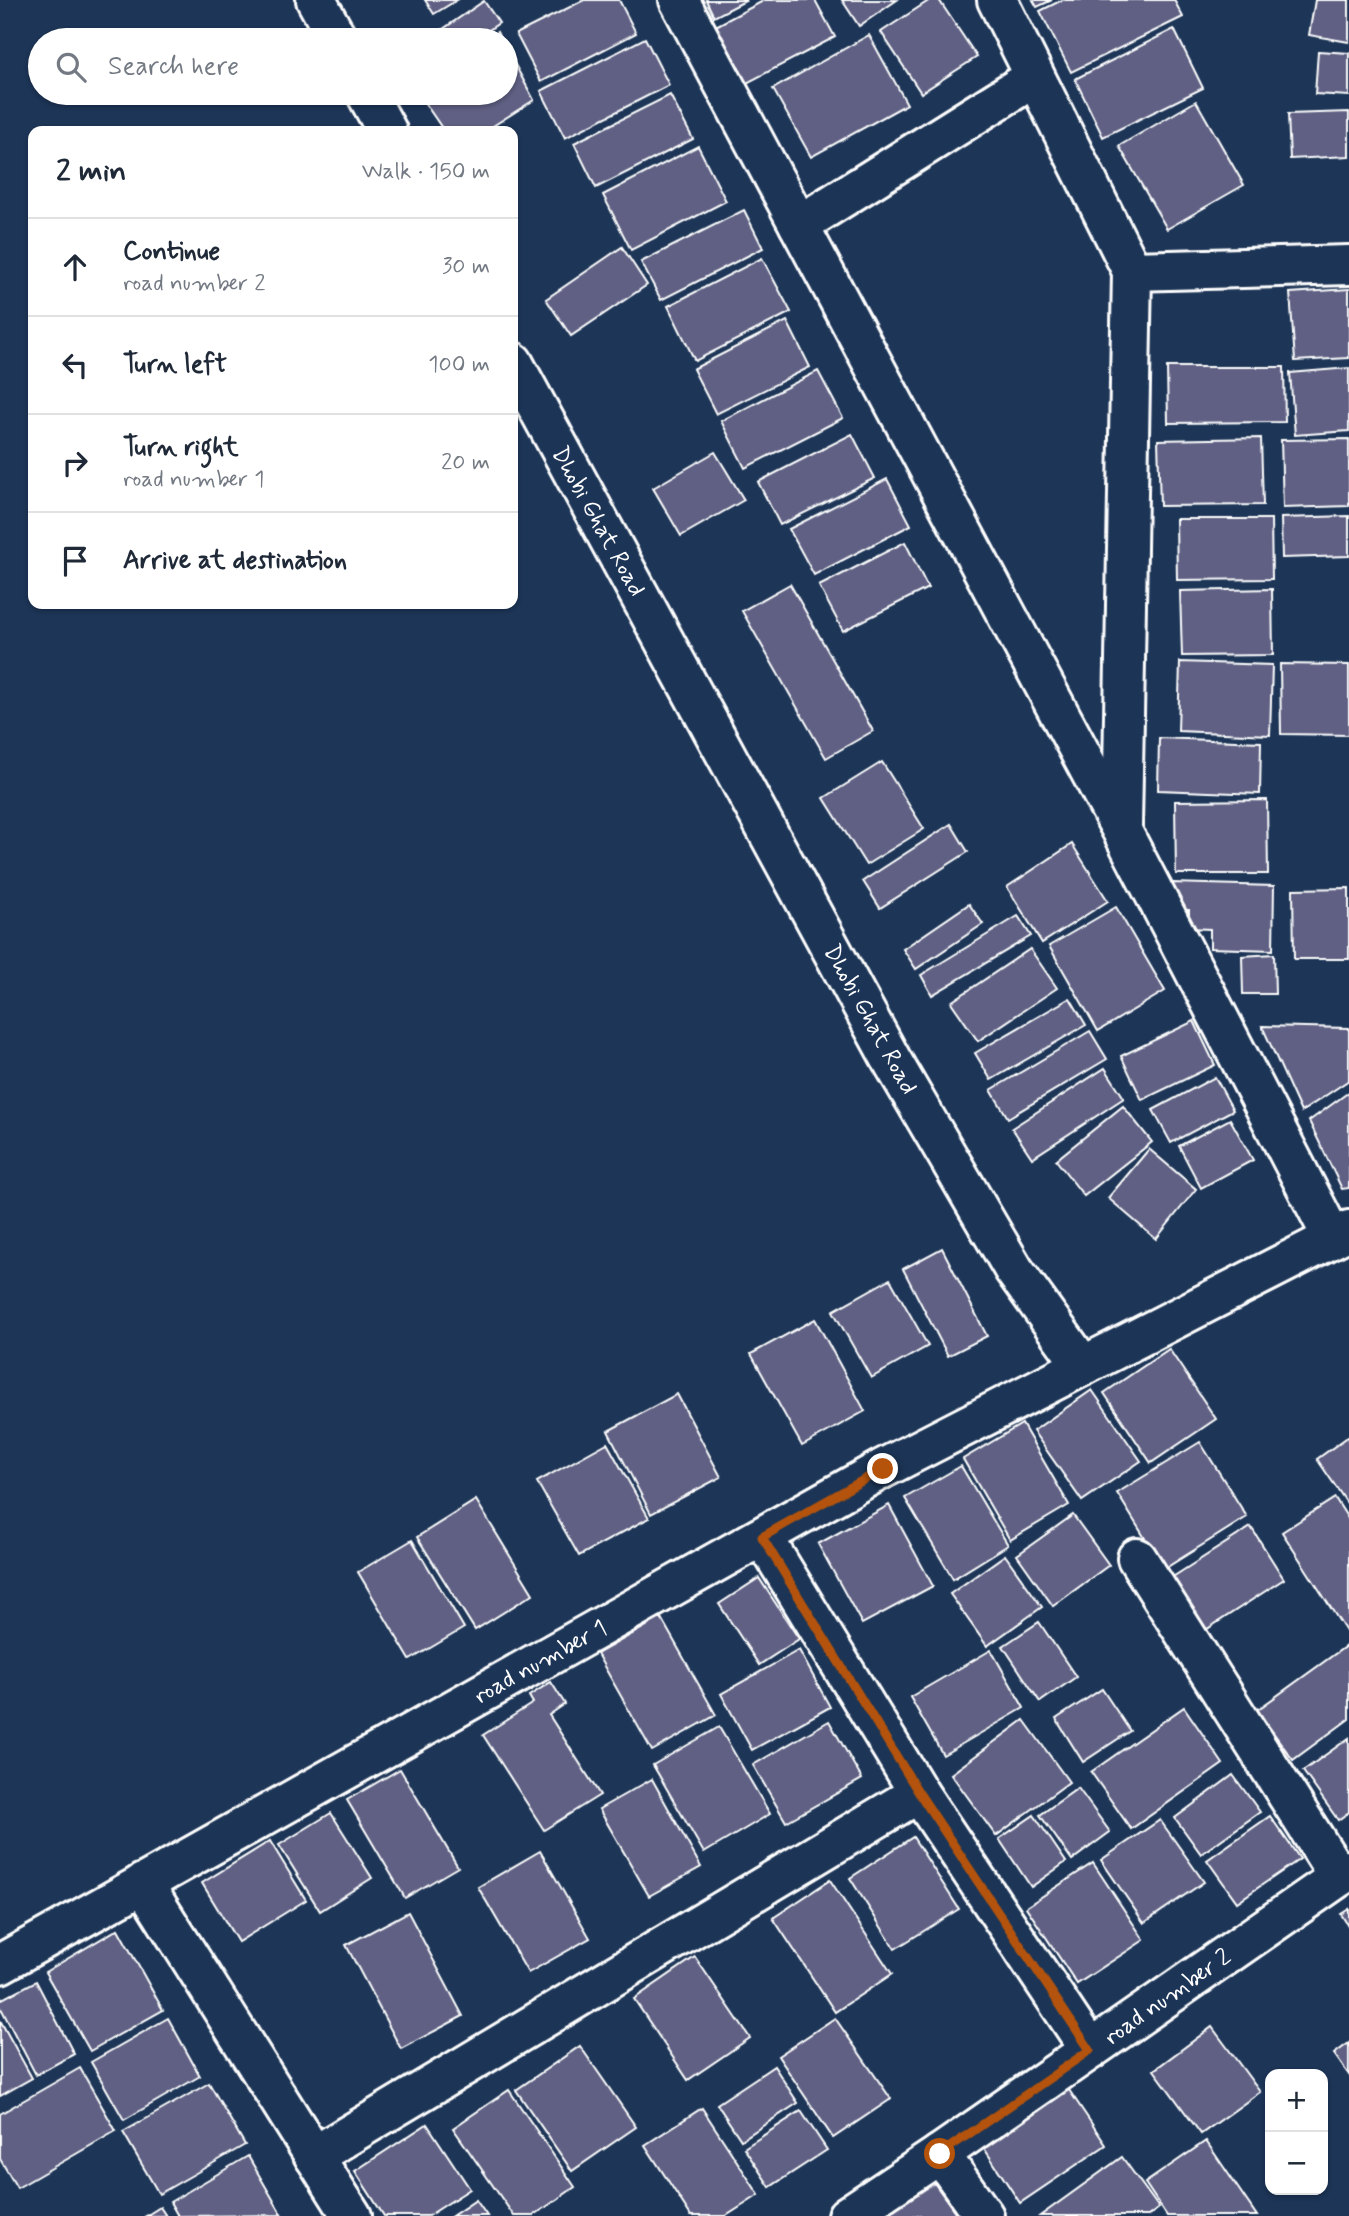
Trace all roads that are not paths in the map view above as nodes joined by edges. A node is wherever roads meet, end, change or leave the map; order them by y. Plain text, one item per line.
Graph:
1 (316, 0) edge
2 (679, 0) edge
3 (997, 0) edge
4 (331, 28) edge
5 (1035, 77) junction
6 (373, 105) edge
7 (384, 126) edge
8 (799, 225) junction
9 (1349, 265) edge
10 (1132, 271) junction
11 (518, 371) edge
12 (1122, 831) junction
13 (1341, 1234) edge
14 (1083, 1366) junction
15 (762, 1537) junction
16 (1138, 1558) dead end
17 (919, 1793) junction
18 (1344, 1874) edge
19 (143, 1883) junction
20 (0, 1964) edge
21 (1090, 2050) junction
22 (940, 2154) junction
23 (314, 2156) junction
24 (352, 2216) edge
25 (847, 2216) edge
26 (984, 2216) edge

1 - 4 street
2 - 8 street
3 - 5 street
5 - 8 street
5 - 10 street
6 - 7 street
8 - 12 street
9 - 10 street
10 - 12 street
11 - 14 street, Dhobi Ghat Road
12 - 13 street
13 - 14 street
14 - 15 street, road number 1
15 - 17 street
15 - 19 street, road number 1
16 - 18 street
17 - 21 street
17 - 23 street
18 - 21 street, road number 2
19 - 20 street, road number 1
19 - 23 street
21 - 22 street, road number 2
22 - 25 street, road number 2
22 - 26 street
23 - 24 street

